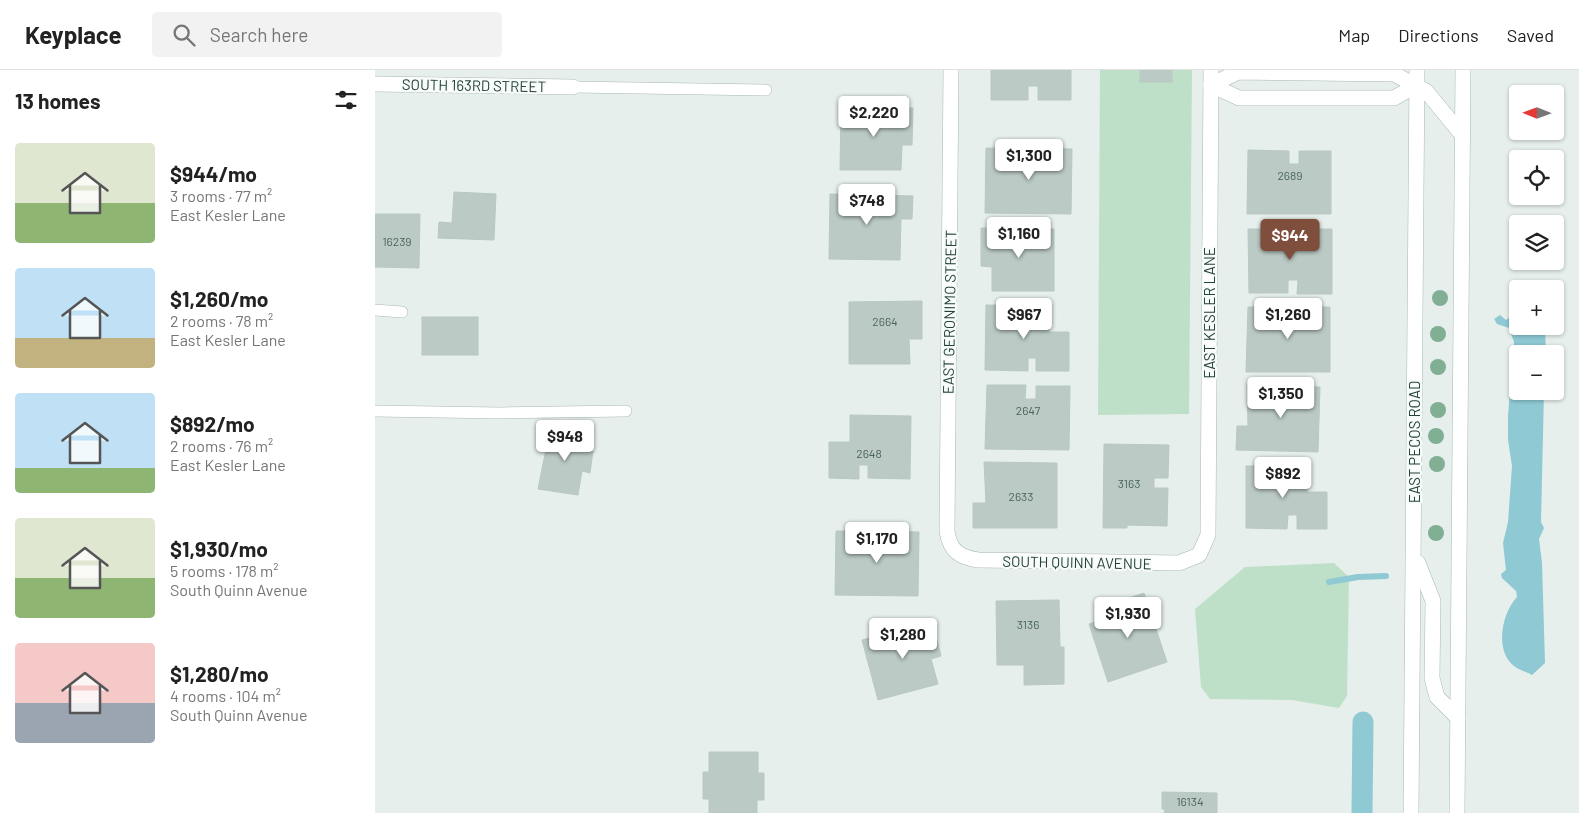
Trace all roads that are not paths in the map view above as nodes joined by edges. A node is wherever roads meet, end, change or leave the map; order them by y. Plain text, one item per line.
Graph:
1 (951, 70) edge
2 (1463, 70) edge
3 (1294, 73) junction
4 (1211, 77) edge
5 (1417, 77) edge
6 (375, 84) edge
7 (573, 87) joint
8 (766, 90) dead end
9 (1294, 98) junction
10 (1463, 136) junction
11 (375, 310) edge
12 (402, 312) dead end
13 (375, 411) edge
14 (626, 412) dead end
15 (954, 552) joint
16 (1415, 554) junction
17 (1199, 555) joint
18 (1458, 718) junction
19 (1411, 813) edge
20 (1457, 813) edge

1 - 15 street, EAST GERONIMO STREET
2 - 10 street
3 - 4 street
3 - 5 street
3 - 9 street
4 - 9 street
4 - 17 street, EAST KESLER LANE
5 - 9 street
5 - 10 street
5 - 16 street, EAST PECOS ROAD
6 - 7 street, SOUTH 163RD STREET
7 - 8 lane
10 - 18 street
11 - 12 lane
13 - 14 lane
15 - 17 street, SOUTH QUINN AVENUE
16 - 18 street
16 - 19 street, EAST PECOS ROAD
18 - 20 street

